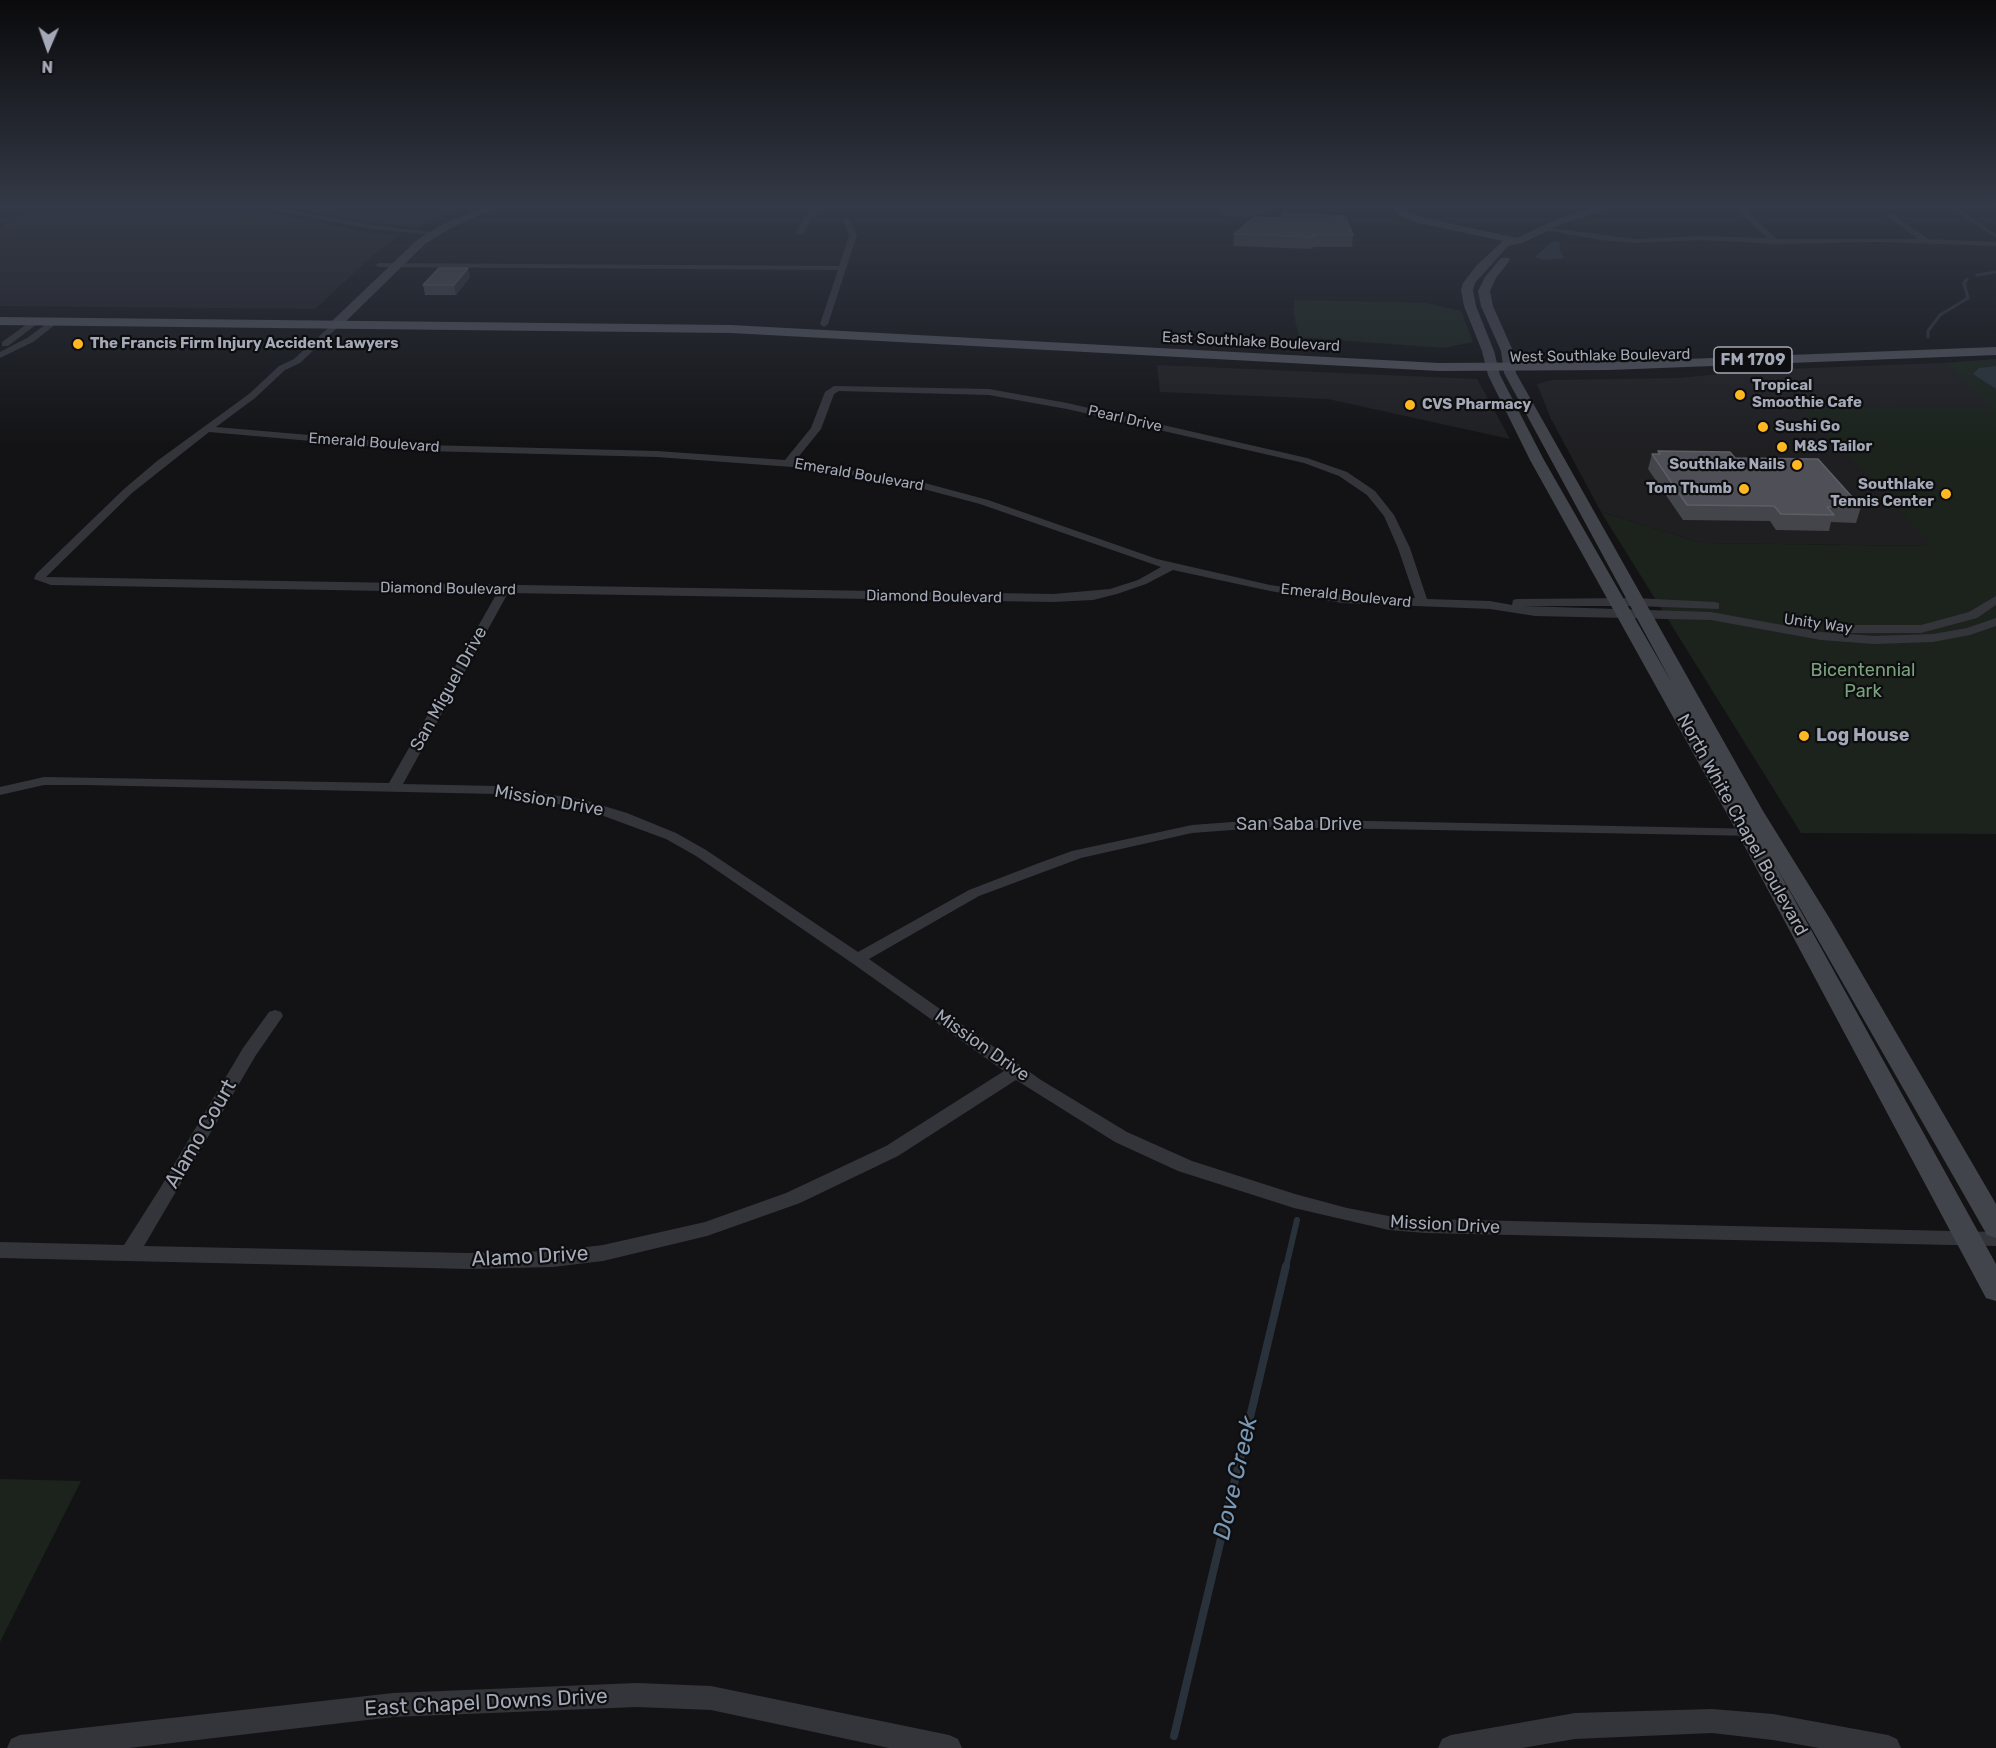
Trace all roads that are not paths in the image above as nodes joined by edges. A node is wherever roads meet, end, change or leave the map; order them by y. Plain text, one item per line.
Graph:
1 (370, 287) edge
2 (835, 287) edge
3 (1469, 287) edge
4 (1487, 287) edge
5 (0, 313) edge
6 (331, 318) junction
7 (0, 321) edge
8 (37, 321) junction
9 (56, 321) junction
10 (824, 324) junction
11 (731, 329) junction
12 (1996, 342) edge
13 (0, 347) edge
14 (1996, 351) edge
15 (1214, 352) junction
16 (0, 355) edge
17 (1492, 363) junction
18 (1509, 363) junction
19 (282, 369) junction
20 (209, 429) junction
21 (789, 462) junction
22 (1172, 566) junction
23 (504, 590) junction
24 (1996, 600) edge
25 (1422, 603) junction
26 (1629, 607) junction
27 (1996, 622) edge
28 (1921, 628) junction
29 (1933, 638) junction
30 (394, 787) junction
31 (0, 791) edge
32 (1757, 832) junction
33 (858, 959) junction
34 (275, 1016) dead end
35 (1017, 1071) junction
36 (1996, 1228) edge
37 (1968, 1238) junction
38 (1996, 1239) edge
39 (0, 1250) edge
40 (129, 1253) junction
41 (1996, 1290) edge
42 (877, 1741) edge
43 (20, 1748) edge
44 (949, 1748) edge
45 (1451, 1748) edge
46 (1888, 1748) edge

1 - 6 main road
2 - 10 street
3 - 17 main road, North White Chapel Boulevard
4 - 18 main road, North White Chapel Boulevard
5 - 6 main road, East Southlake Boulevard / FM 1709
6 - 9 main road, East Southlake Boulevard / FM 1709
6 - 10 main road, East Southlake Boulevard / FM 1709
6 - 11 main road, East Southlake Boulevard / FM 1709
6 - 19 street, Diamond Boulevard
6 - 19 street, Diamond Boulevard
7 - 8 main road, East Southlake Boulevard / FM 1709
8 - 9 main road, East Southlake Boulevard / FM 1709
8 - 13 street
9 - 16 street
10 - 11 main road
10 - 15 main road, East Southlake Boulevard / FM 1709
11 - 15 main road, East Southlake Boulevard / FM 1709
12 - 18 main road, West Southlake Boulevard / FM 1709
14 - 18 main road, West Southlake Boulevard / FM 1709
15 - 17 main road, East Southlake Boulevard / FM 1709
17 - 18 main road, West Southlake Boulevard / FM 1709
17 - 26 main road, North White Chapel Boulevard
18 - 26 main road, North White Chapel Boulevard
19 - 20 street, Diamond Boulevard
20 - 21 street, Emerald Boulevard
20 - 23 street, Diamond Boulevard
21 - 22 street, Emerald Boulevard
21 - 25 street, Pearl Drive
22 - 23 street, Diamond Boulevard
22 - 25 street, Emerald Boulevard
23 - 30 street, San Miguel Drive
24 - 28 street, Unity Way
25 - 26 street, Emerald Boulevard
26 - 28 street, Unity Way
26 - 29 street, Unity Way
26 - 32 main road, North White Chapel Boulevard
27 - 29 street, Unity Way
28 - 29 street
30 - 31 street, Mission Drive
30 - 33 street, Mission Drive
32 - 33 street, San Saba Drive
32 - 36 main road, North White Chapel Boulevard
32 - 37 main road, North White Chapel Boulevard
33 - 35 street, Mission Drive
34 - 40 street, Alamo Court
35 - 37 street, Mission Drive
35 - 40 street, Alamo Drive
37 - 38 street, Mission Drive
37 - 41 main road, North White Chapel Boulevard
39 - 40 street, Alamo Drive
42 - 43 street, East Chapel Downs Drive
42 - 44 street, East Chapel Downs Drive
45 - 46 street

